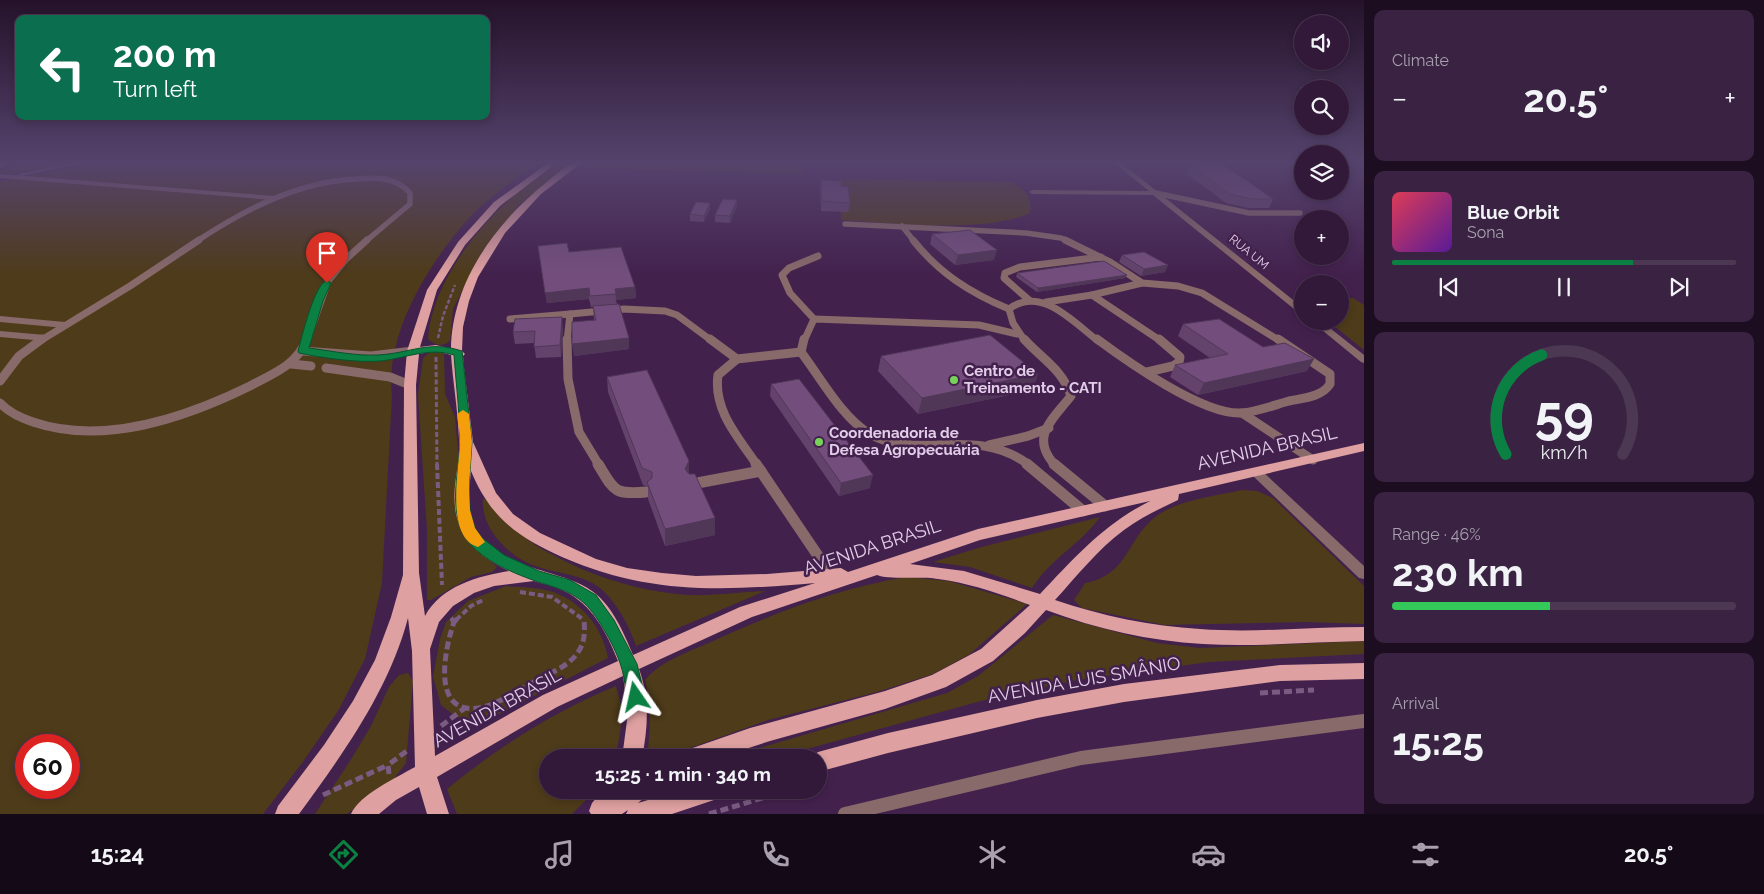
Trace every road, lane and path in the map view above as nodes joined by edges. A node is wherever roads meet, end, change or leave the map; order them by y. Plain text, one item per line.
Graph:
1 (272, 199) edge
2 (411, 199) edge
3 (504, 199) edge
4 (530, 199) edge
5 (1163, 199) edge
6 (1194, 199) edge
7 (1294, 213) edge
8 (846, 224) dead end
9 (902, 226) junction
10 (818, 256) dead end
11 (1101, 258) junction
12 (1142, 283) junction
13 (1092, 295) junction
14 (1029, 300) junction
15 (1046, 302) junction
16 (1294, 305) edge
17 (1009, 309) junction
18 (570, 314) junction
19 (814, 318) junction
20 (0, 319) edge
21 (510, 319) dead end
22 (65, 325) junction
23 (1326, 330) edge
24 (0, 334) edge
25 (1018, 334) junction
26 (45, 338) junction
27 (303, 351) junction
28 (413, 351) junction
29 (801, 352) junction
30 (459, 354) junction
31 (380, 358) junction
32 (737, 359) junction
33 (1364, 360) edge
34 (291, 364) junction
35 (311, 366) dead end
36 (326, 368) dead end
37 (1147, 372) junction
38 (372, 374) junction
39 (0, 381) edge
40 (410, 385) junction
41 (0, 403) edge
42 (1242, 413) junction
43 (1048, 428) junction
44 (466, 442) junction
45 (986, 445) junction
46 (1364, 447) edge
47 (1313, 460) junction
48 (761, 471) junction
49 (1257, 473) junction
50 (692, 484) edge
51 (1189, 488) junction
52 (646, 492) edge
53 (1105, 506) junction
54 (1083, 511) junction
55 (411, 573) junction
56 (858, 573) junction
57 (1364, 574) edge
58 (535, 575) junction
59 (831, 575) junction
60 (513, 591) dead end
61 (494, 595) dead end
62 (1044, 602) junction
63 (1364, 634) edge
64 (421, 651) junction
65 (629, 664) junction
66 (1364, 671) edge
67 (1325, 689) dead end
68 (1256, 694) dead end
69 (1364, 722) edge
70 (634, 749) edge
71 (712, 749) edge
72 (827, 760) edge
73 (388, 765) dead end
74 (425, 773) junction
75 (319, 798) dead end
76 (609, 799) edge
77 (625, 799) edge
78 (686, 799) edge
79 (759, 799) edge
80 (286, 814) edge
81 (362, 814) edge
82 (438, 814) edge
83 (596, 814) edge
84 (604, 814) edge
85 (637, 814) edge
86 (709, 814) edge
87 (845, 814) edge

1 - 22 lane
2 - 27 lane
3 - 28 main road
4 - 30 main road
5 - 16 street, RUA UM
6 - 7 lane
8 - 9 lane
9 - 11 lane
9 - 17 lane
10 - 19 lane
11 - 12 lane
11 - 14 lane
12 - 13 lane
12 - 42 lane
13 - 15 lane
13 - 37 lane
14 - 15 lane
14 - 17 lane
15 - 37 lane
17 - 25 lane
18 - 21 lane
18 - 32 lane
18 - 52 lane
19 - 25 lane
19 - 29 lane
20 - 22 street
22 - 26 lane
23 - 33 street
24 - 26 street
25 - 43 lane
26 - 39 lane
27 - 31 lane
27 - 34 lane
28 - 30 main road
28 - 31 lane
28 - 40 main road
29 - 32 lane
29 - 45 lane
30 - 44 main road
31 - 38 lane
32 - 48 lane
34 - 35 lane
34 - 41 lane
36 - 38 lane
37 - 42 lane
38 - 40 lane
40 - 55 main road
42 - 47 lane
43 - 45 lane
43 - 53 lane
44 - 58 main road
44 - 59 main road
45 - 54 lane
46 - 47 main road, AVENIDA BRASIL
47 - 49 main road, AVENIDA BRASIL
48 - 50 lane
48 - 59 lane
49 - 51 main road, AVENIDA BRASIL
49 - 57 street
51 - 53 main road, AVENIDA BRASIL
51 - 62 main road
53 - 54 main road, AVENIDA BRASIL
54 - 56 main road, AVENIDA BRASIL
55 - 64 main road
55 - 80 main road
56 - 59 main road
56 - 62 main road, AVENIDA LUIS SMÂNIO
56 - 65 main road, AVENIDA BRASIL
58 - 64 main road
58 - 65 main road
60 - 61 path
62 - 63 main road, AVENIDA LUIS SMÂNIO
62 - 71 main road
64 - 74 main road
65 - 70 main road
65 - 74 main road, AVENIDA BRASIL
66 - 72 main road, AVENIDA LUIS SMÂNIO
67 - 68 path
69 - 87 lane
73 - 75 path
74 - 81 main road, AVENIDA BRASIL
74 - 82 main road
76 - 83 main road
77 - 84 main road
78 - 85 main road
79 - 86 path

